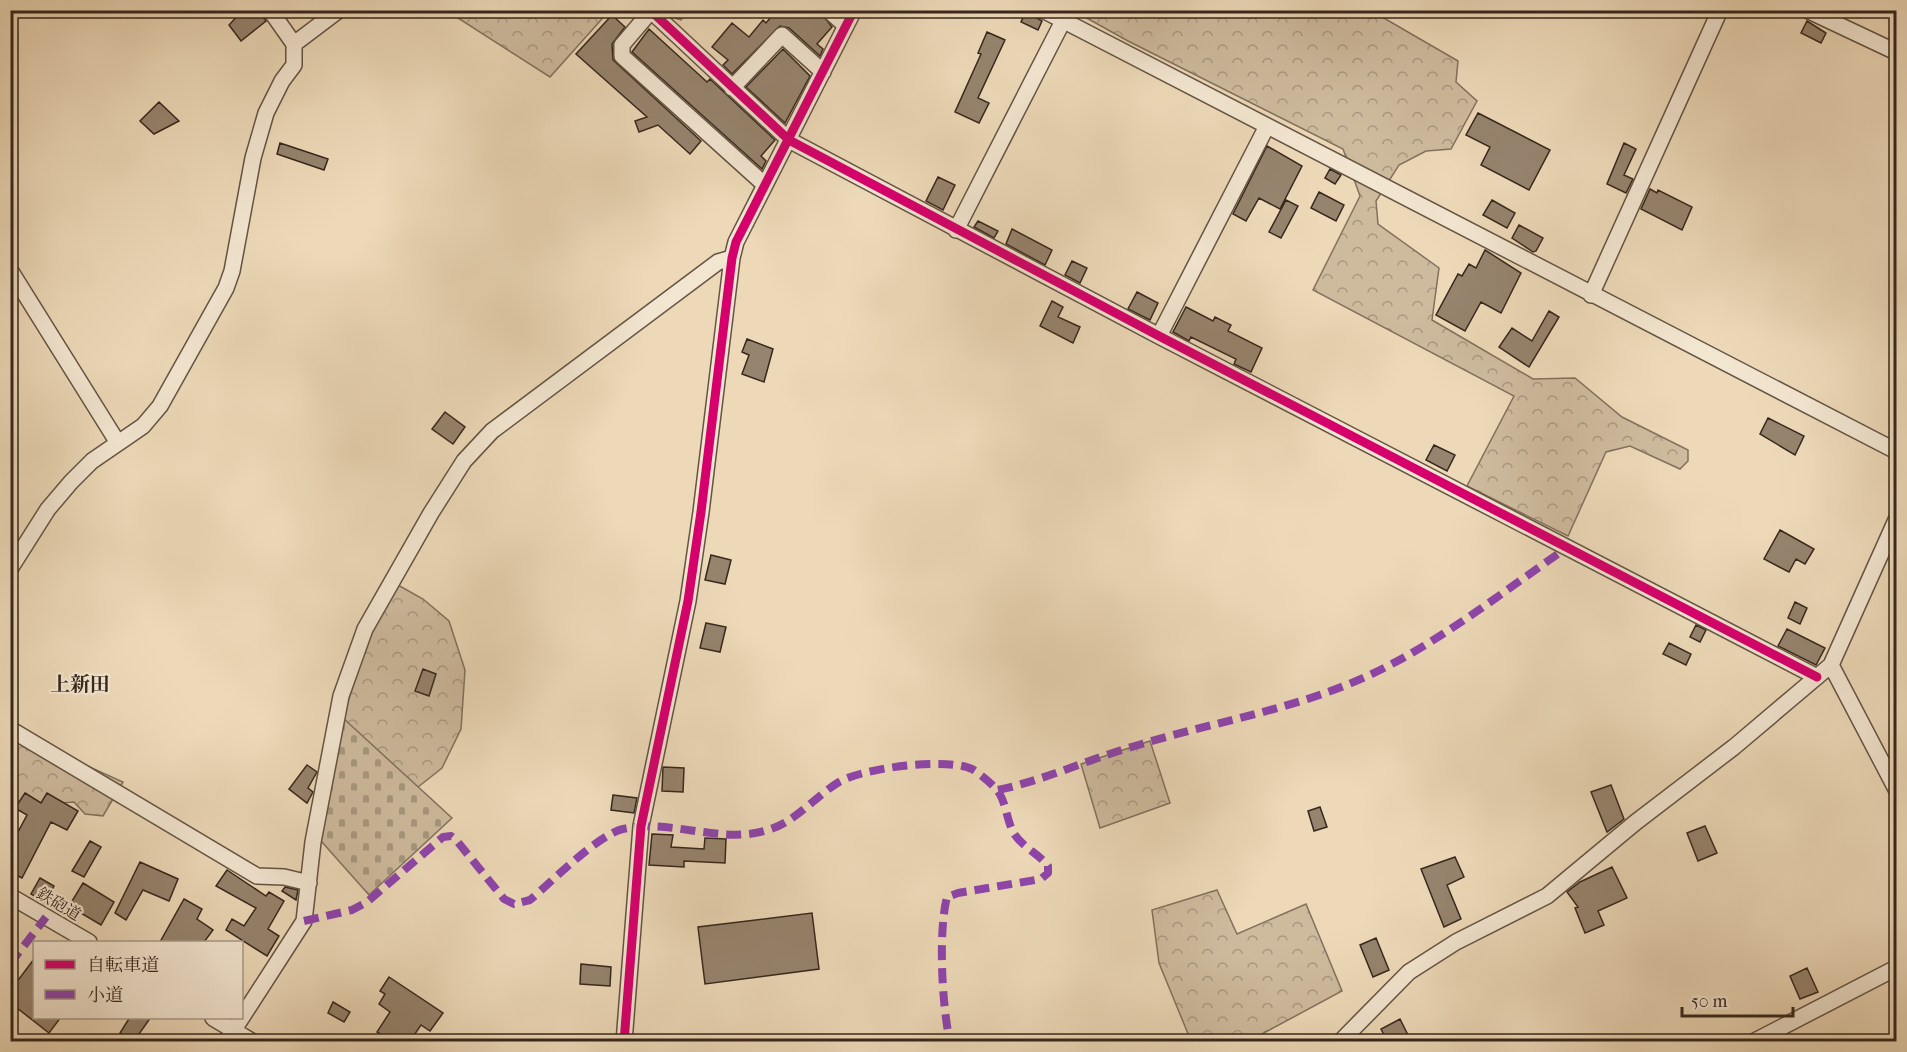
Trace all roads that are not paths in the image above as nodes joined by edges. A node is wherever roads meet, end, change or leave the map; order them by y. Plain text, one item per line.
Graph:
1 (270, 10) edge
2 (339, 10) edge
3 (828, 10) edge
4 (854, 10) edge
5 (1043, 10) edge
6 (1720, 10) edge
7 (1807, 10) edge
8 (650, 11) edge
9 (1063, 21) junction
10 (846, 26) junction
11 (294, 45) junction
12 (1896, 52) edge
13 (824, 72) junction
14 (732, 88) junction
15 (1267, 126) junction
16 (789, 140) junction
17 (765, 185) junction
18 (956, 230) junction
19 (732, 258) junction
20 (10, 270) edge
21 (1592, 295) junction
22 (1159, 336) junction
23 (118, 443) junction
24 (1896, 452) edge
25 (1896, 520) edge
26 (10, 569) edge
27 (1831, 665) junction
28 (1817, 677) junction
29 (10, 729) edge
30 (1896, 789) edge
31 (309, 883) junction
32 (10, 896) edge
33 (87, 941) edge
34 (1896, 968) edge
35 (243, 1016) edge
36 (215, 1019) edge
37 (241, 1019) edge
38 (230, 1036) edge
39 (253, 1041) edge
40 (624, 1041) edge
41 (1340, 1041) edge
42 (1753, 1041) edge

1 - 11 street
2 - 11 street
3 - 10 street
4 - 10 street
5 - 9 street
6 - 21 street
7 - 12 street
8 - 14 street
8 - 17 street
9 - 15 street
9 - 18 street
10 - 13 street
11 - 23 street
13 - 14 street
13 - 16 street
14 - 16 street
15 - 21 street
15 - 22 street
16 - 17 street
16 - 18 street
17 - 19 street
18 - 22 street
19 - 31 street
19 - 40 street
20 - 23 street
21 - 24 street
22 - 28 street
23 - 26 street
25 - 27 street
27 - 28 street
27 - 30 street
28 - 41 street
29 - 31 street
31 - 35 street
32 - 33 street, 鉄砲道
34 - 42 street
36 - 38 street
37 - 38 street
38 - 39 street

